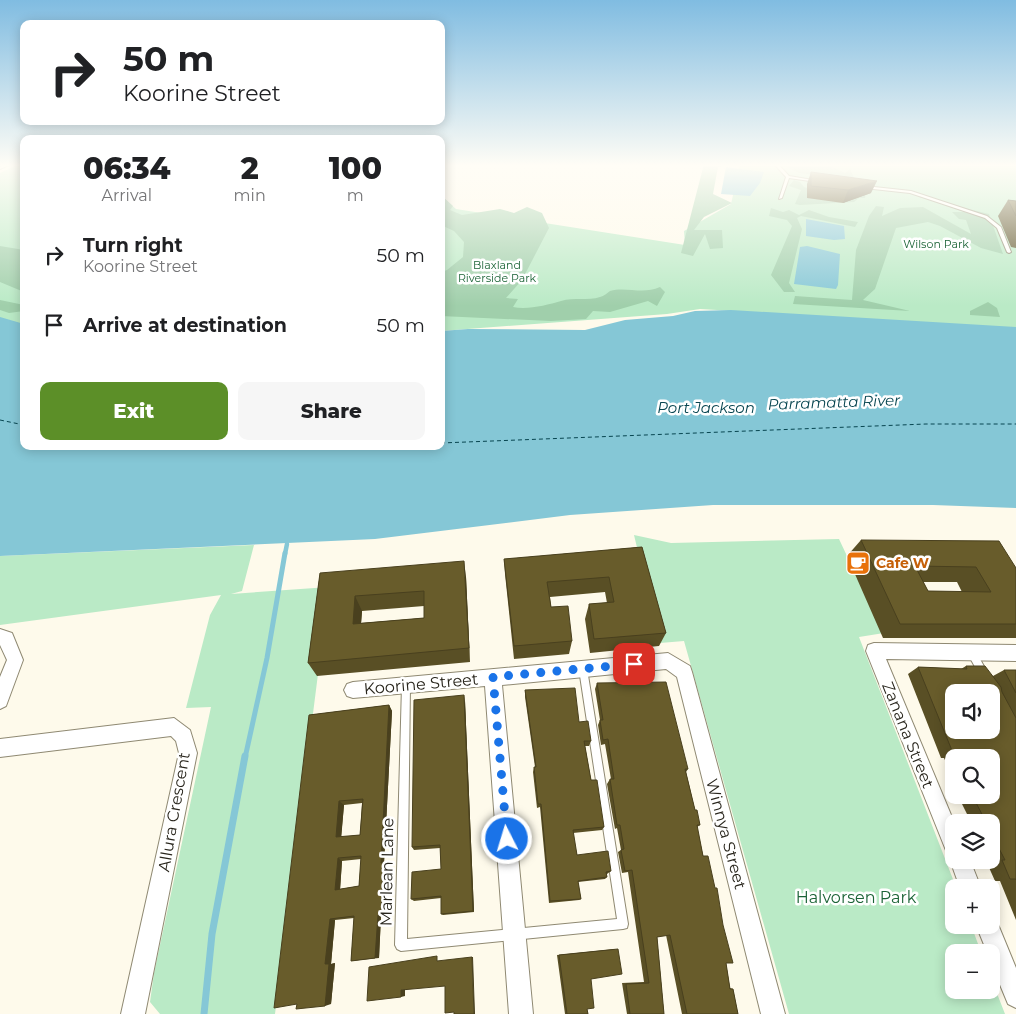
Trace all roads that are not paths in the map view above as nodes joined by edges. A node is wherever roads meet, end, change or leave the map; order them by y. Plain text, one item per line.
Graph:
1 (969, 211) edge
2 (1010, 252) dead end
3 (0, 637) edge
4 (972, 653) junction
5 (1016, 653) edge
6 (668, 661) joint
7 (583, 669) junction
8 (493, 677) junction
9 (989, 684) edge
10 (406, 685) junction
11 (354, 690) dead end
12 (0, 700) edge
13 (0, 748) edge
14 (945, 824) edge
15 (515, 933) junction
16 (991, 934) edge
17 (1016, 996) edge
18 (133, 1014) edge
19 (521, 1014) edge
20 (774, 1014) edge

1 - 2 lane
3 - 12 street
4 - 5 street
4 - 9 lane
4 - 14 street, Zanana Street
6 - 7 street, Koorine Street
6 - 20 street, Winnya Street
7 - 8 street, Koorine Street
7 - 15 lane
8 - 10 street, Koorine Street
8 - 15 street
10 - 11 street, Koorine Street
10 - 15 lane, Marlean Lane
13 - 18 street, Allura Crescent
15 - 19 street
16 - 17 street

